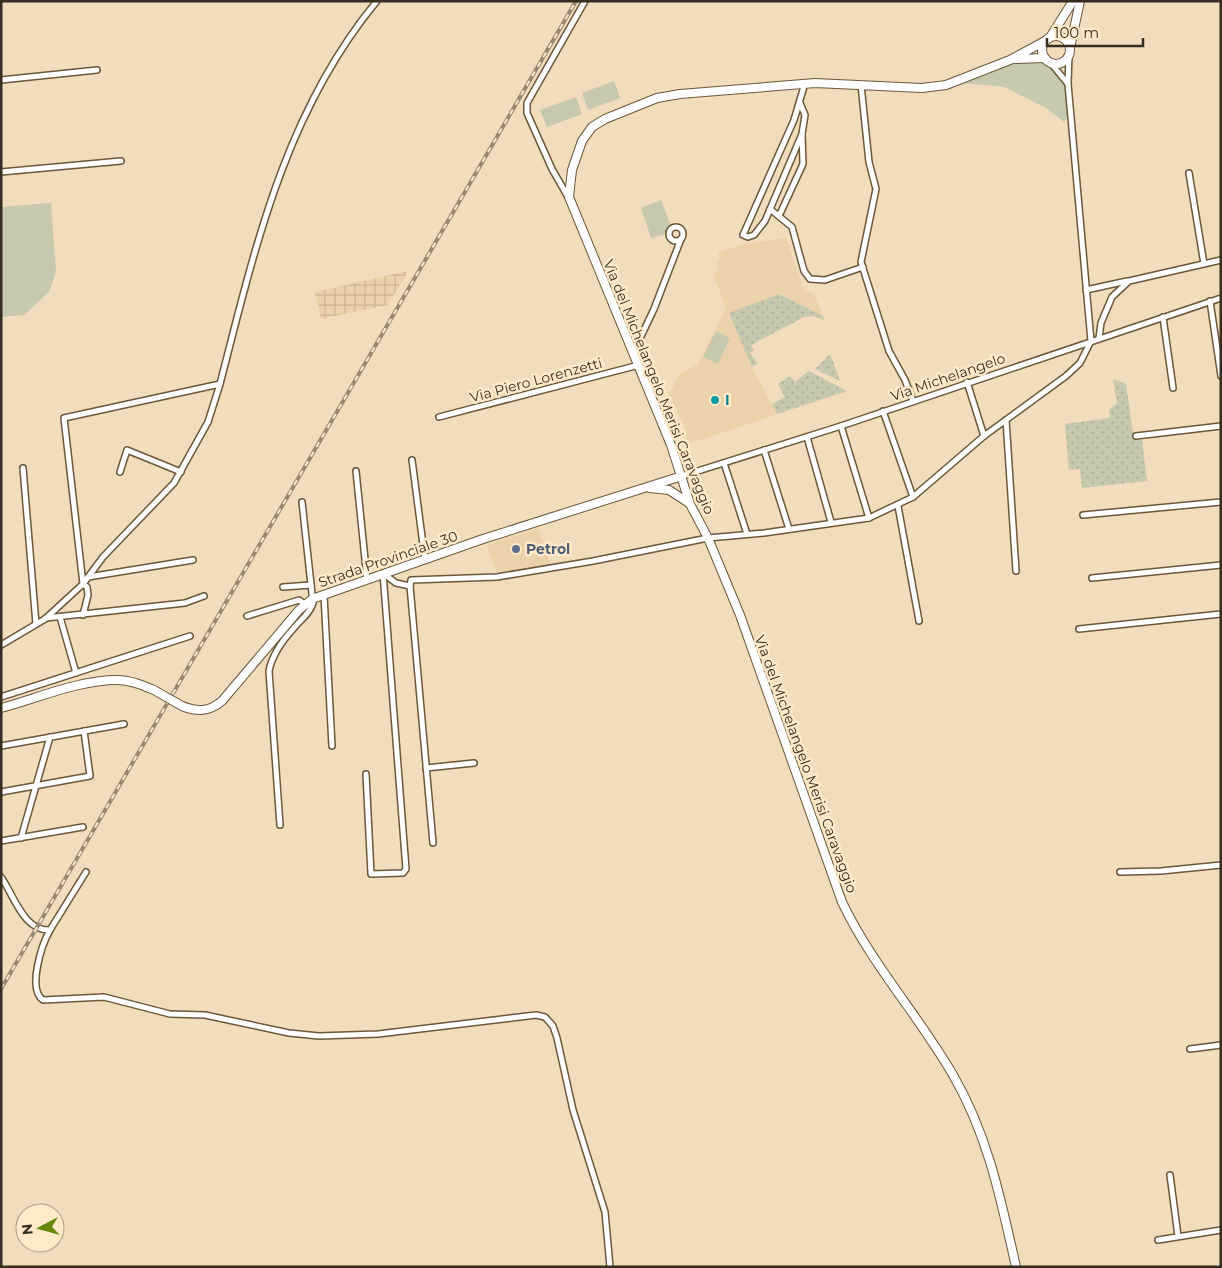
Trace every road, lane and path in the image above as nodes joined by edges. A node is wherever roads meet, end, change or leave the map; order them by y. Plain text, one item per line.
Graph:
1 (377, 1) edge
2 (585, 1) edge
3 (1073, 1) edge
4 (1080, 1) edge
5 (1048, 38) junction
6 (1070, 51) junction
7 (1010, 60) junction
8 (1047, 60) junction
9 (97, 70) dead end
10 (1, 80) edge
11 (804, 84) junction
12 (1068, 84) junction
13 (861, 85) junction
14 (800, 104) junction
15 (802, 134) junction
16 (122, 162) dead end
17 (1, 172) edge
18 (1189, 173) dead end
19 (569, 197) junction
20 (770, 209) junction
21 (779, 216) junction
22 (681, 239) dead end
23 (1221, 260) edge
24 (1204, 264) junction
25 (863, 267) junction
26 (1130, 280) junction
27 (1086, 290) junction
28 (1221, 298) edge
29 (1210, 301) junction
30 (1163, 317) junction
31 (1099, 338) junction
32 (1091, 341) junction
33 (634, 351) junction
34 (639, 365) junction
35 (1221, 376) edge
36 (967, 382) junction
37 (220, 384) junction
38 (1173, 388) dead end
39 (913, 401) junction
40 (883, 411) junction
41 (439, 417) dead end
42 (1006, 420) junction
43 (841, 426) junction
44 (1221, 426) edge
45 (984, 436) junction
46 (1136, 436) dead end
47 (807, 437) junction
48 (764, 450) junction
49 (412, 460) dead end
50 (724, 462) junction
51 (22, 468) dead end
52 (356, 471) dead end
53 (120, 472) dead end
54 (182, 472) junction
55 (682, 476) junction
56 (646, 488) junction
57 (914, 497) junction
58 (302, 502) dead end
59 (1221, 502) edge
60 (690, 504) junction
61 (898, 506) junction
62 (1083, 515) dead end
63 (869, 518) junction
64 (831, 522) junction
65 (789, 529) junction
66 (747, 534) junction
67 (708, 538) junction
68 (193, 560) dead end
69 (425, 560) junction
70 (1221, 565) edge
71 (1016, 571) dead end
72 (383, 573) junction
73 (88, 577) junction
74 (1092, 578) dead end
75 (367, 579) junction
76 (83, 584) junction
77 (311, 585) junction
78 (410, 586) junction
79 (283, 587) dead end
80 (324, 595) junction
81 (204, 596) dead end
82 (309, 602) junction
83 (1221, 614) edge
84 (83, 615) junction
85 (247, 616) dead end
86 (60, 617) junction
87 (45, 618) junction
88 (919, 620) dead end
89 (36, 624) junction
90 (1079, 629) dead end
91 (190, 636) dead end
92 (1, 645) edge
93 (76, 673) junction
94 (1, 697) edge
95 (1, 708) edge
96 (124, 724) dead end
97 (84, 731) junction
98 (50, 737) junction
99 (1, 746) edge
100 (332, 746) dead end
101 (474, 763) dead end
102 (426, 768) junction
103 (366, 774) dead end
104 (36, 786) junction
105 (1, 792) edge
106 (280, 825) dead end
107 (83, 827) dead end
108 (21, 838) junction
109 (1, 841) edge
110 (433, 843) dead end
111 (1221, 865) edge
112 (86, 872) dead end
113 (1120, 872) dead end
114 (1, 878) edge
115 (50, 930) junction
116 (1221, 1045) edge
117 (1190, 1049) dead end
118 (1170, 1175) dead end
119 (1221, 1230) edge
120 (1178, 1236) junction
121 (1158, 1240) dead end
122 (610, 1267) edge
123 (1016, 1267) edge

1 - 37 street
2 - 19 street
3 - 5 street
4 - 6 street
5 - 6 street
5 - 7 street, Via del Michelangelo Merisi Caravaggio
5 - 8 street
6 - 8 street
6 - 12 street
7 - 8 street, Via del Michelangelo Merisi Caravaggio
7 - 13 street, Via del Michelangelo Merisi Caravaggio
8 - 12 street
9 - 10 street
11 - 13 street, Via del Michelangelo Merisi Caravaggio
11 - 14 street
11 - 19 street, Via del Michelangelo Merisi Caravaggio
12 - 27 street
13 - 25 street
14 - 15 street
14 - 20 street
15 - 20 street
15 - 21 street
16 - 17 street
18 - 24 street
19 - 33 street, Via del Michelangelo Merisi Caravaggio
20 - 21 street
21 - 25 street
22 - 33 street
23 - 24 street
24 - 26 street
25 - 39 street
26 - 27 street
26 - 31 street
27 - 32 street
28 - 29 street, Via Michelangelo
29 - 30 street, Via Michelangelo
29 - 35 street
30 - 31 street, Via Michelangelo
30 - 38 street
31 - 32 street, Via Michelangelo
32 - 36 street, Via Michelangelo
32 - 42 street
33 - 34 street, Via del Michelangelo Merisi Caravaggio
34 - 41 street, Via Piero Lorenzetti
34 - 55 street, Via del Michelangelo Merisi Caravaggio
36 - 39 street, Via Michelangelo
36 - 45 street
37 - 54 street
37 - 76 street
39 - 40 street, Via Michelangelo
40 - 43 street, Via Michelangelo
40 - 57 street
42 - 45 street
42 - 71 street
43 - 47 street, Via Michelangelo
43 - 63 street
44 - 46 street
45 - 57 street
47 - 48 street, Via Michelangelo
47 - 64 street
48 - 50 street, Via Michelangelo
48 - 65 street
49 - 69 street
50 - 55 street, Via Michelangelo
50 - 66 street
51 - 89 street
52 - 75 street
53 - 54 street
54 - 73 street
55 - 56 street, Strada Provinciale 30
55 - 60 street, Via del Michelangelo Merisi Caravaggio
56 - 60 street
56 - 69 street, Strada Provinciale 30
57 - 61 street
58 - 77 street
59 - 62 street
60 - 67 street, Via del Michelangelo Merisi Caravaggio
61 - 63 street
61 - 88 street
63 - 64 street
64 - 65 street
65 - 66 street
66 - 67 street
67 - 78 street
67 - 123 street, Via del Michelangelo Merisi Caravaggio
68 - 73 street
69 - 72 street, Strada Provinciale 30
70 - 74 street
72 - 75 street, Strada Provinciale 30
72 - 78 street
72 - 103 street
73 - 76 street
75 - 80 street, Strada Provinciale 30
76 - 84 street
76 - 87 street
77 - 79 street
77 - 82 street
78 - 102 street
80 - 82 street, Strada Provinciale 30
80 - 100 street
81 - 84 street
82 - 85 street
82 - 95 street, Strada Provinciale 30, bridge
82 - 106 street
83 - 90 street
84 - 86 street
86 - 87 street
86 - 93 street
87 - 89 street
89 - 92 street
91 - 93 street
93 - 94 street
96 - 97 street
97 - 98 street
97 - 104 street
98 - 99 street
98 - 104 street
101 - 102 street
102 - 110 street
104 - 105 street
104 - 108 street
107 - 108 street
108 - 109 street
111 - 113 street
112 - 115 street
114 - 115 street
115 - 122 street
116 - 117 street
118 - 120 street
119 - 120 street
120 - 121 street

